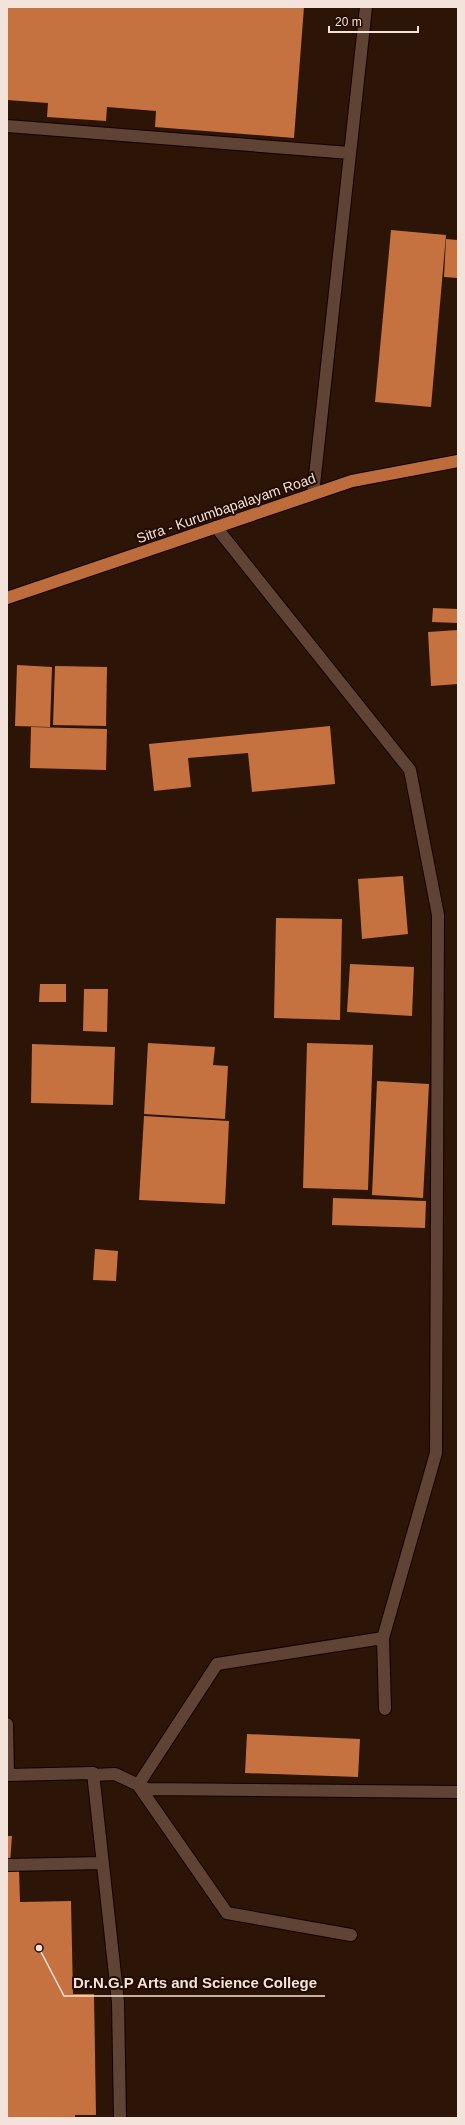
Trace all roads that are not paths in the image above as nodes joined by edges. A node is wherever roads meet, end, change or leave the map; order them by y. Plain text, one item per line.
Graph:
1 (366, 7) edge
2 (7, 126) edge
3 (350, 153) junction
4 (458, 461) edge
5 (313, 494) junction
6 (216, 527) junction
7 (7, 598) edge
8 (383, 1638) junction
9 (385, 1709) dead end
10 (7, 1724) edge
11 (93, 1774) junction
12 (8, 1775) edge
13 (138, 1785) junction
14 (458, 1792) edge
15 (103, 1863) junction
16 (7, 1865) edge
17 (351, 1935) dead end
18 (120, 2118) edge

1 - 3 street
2 - 3 street
3 - 5 street
4 - 5 main road, Sitra - Kurumbapalayam Road
5 - 6 main road, Sitra - Kurumbapalayam Road
6 - 7 main road, Sitra - Kurumbapalayam Road
6 - 8 street
8 - 9 street
8 - 13 street
10 - 12 street
11 - 12 street
11 - 13 street
11 - 15 street
13 - 14 street
13 - 17 street
15 - 16 street
15 - 18 street

